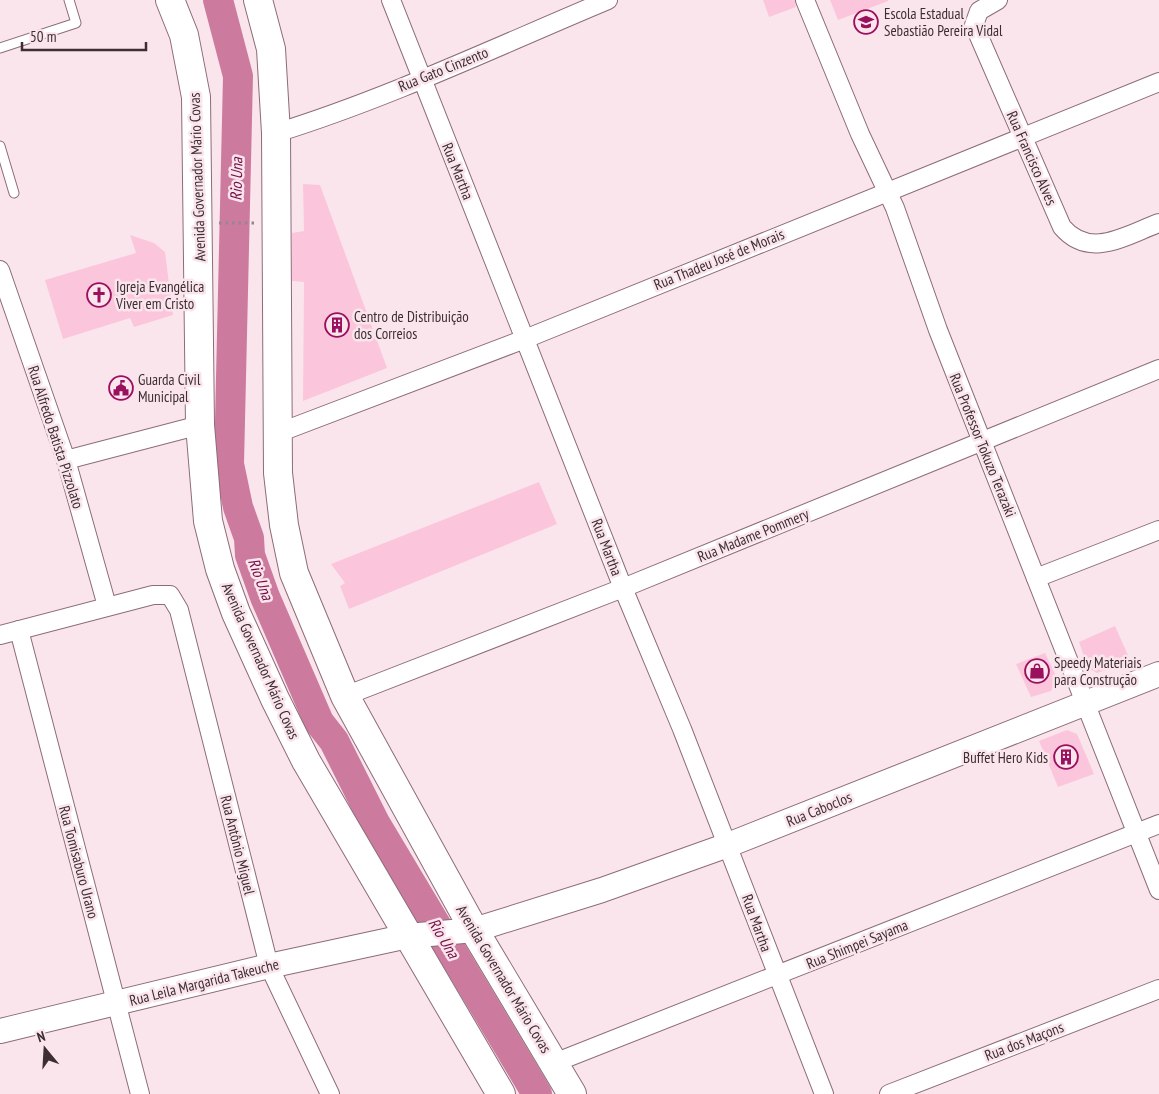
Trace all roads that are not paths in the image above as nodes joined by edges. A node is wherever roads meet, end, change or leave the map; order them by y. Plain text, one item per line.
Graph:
1 (69, 0) edge
2 (170, 0) edge
3 (258, 0) edge
4 (391, 0) edge
5 (608, 0) edge
6 (805, 0) edge
7 (998, 0) edge
8 (0, 48) edge
9 (421, 78) junction
10 (1159, 82) edge
11 (276, 133) junction
12 (1023, 137) junction
13 (0, 146) edge
14 (888, 190) junction
15 (14, 193) dead end
16 (1159, 223) edge
17 (0, 270) edge
18 (525, 339) junction
19 (1159, 369) edge
20 (200, 426) junction
21 (278, 433) junction
22 (982, 441) junction
23 (66, 460) junction
24 (1159, 530) edge
25 (1036, 578) junction
26 (623, 588) junction
27 (107, 606) junction
28 (19, 630) junction
29 (0, 635) edge
30 (1159, 674) edge
31 (345, 696) junction
32 (1085, 704) junction
33 (1159, 824) edge
34 (1136, 833) junction
35 (728, 845) junction
36 (1159, 890) edge
37 (469, 931) junction
38 (419, 935) junction
39 (269, 966) junction
40 (777, 976) junction
41 (1159, 989) edge
42 (116, 1004) junction
43 (0, 1031) edge
44 (554, 1063) junction
45 (140, 1094) edge
46 (330, 1094) edge
47 (501, 1094) edge
48 (572, 1094) edge
49 (824, 1094) edge
50 (889, 1094) edge

1 - 8 lane
2 - 20 highway, Avenida Governador Mário Covas
3 - 11 highway, Avenida Governador Mário Covas
4 - 9 street, Rua Martha
5 - 9 street, Rua Gato Cinzento
6 - 14 street, Rua Professor Tokuzo Terazaki
7 - 12 street, Rua Francisco Alves
9 - 11 street, Rua Gato Cinzento
9 - 18 street, Rua Martha
10 - 12 street, Rua Thadeu José de Morais
11 - 21 highway, Avenida Governador Mário Covas
12 - 14 street, Rua Thadeu José de Morais
12 - 16 street, Rua Francisco Alves
13 - 15 lane
14 - 18 street, Rua Thadeu José de Morais
14 - 22 street, Rua Professor Tokuzo Terazaki
17 - 23 street, Rua Alfredo Batista Pizzolato
18 - 21 street, Rua Thadeu José de Morais
18 - 26 street, Rua Martha
19 - 22 street, Rua Madame Pommery
20 - 23 street
20 - 38 highway, Avenida Governador Mário Covas
21 - 31 highway, Avenida Governador Mário Covas
22 - 25 street, Rua Professor Tokuzo Terazaki
22 - 26 street, Rua Madame Pommery
23 - 27 street, Rua Alfredo Batista Pizzolato
24 - 25 street
25 - 32 street, Rua Professor Tokuzo Terazaki
26 - 31 street, Rua Madame Pommery
26 - 35 street, Rua Martha
27 - 28 street
27 - 39 street, Rua Antônio Miguel
28 - 29 street
28 - 42 street, Rua Tomisaburo Urano
30 - 32 street, Rua Caboclos
31 - 37 highway, Avenida Governador Mário Covas
32 - 34 street, Rua Professor Tokuzo Terazaki
32 - 35 street, Rua Caboclos
33 - 34 street, Rua Shimpei Sayama
34 - 36 street, Rua Professor Tokuzo Terazaki
34 - 40 street, Rua Shimpei Sayama
35 - 37 street, Rua Caboclos
35 - 40 street, Rua Martha
37 - 38 street, Rua Leila Margarida Takeuche
37 - 44 highway, Avenida Governador Mário Covas
38 - 39 street, Rua Leila Margarida Takeuche
38 - 47 highway, Avenida Governador Mário Covas
39 - 42 street, Rua Leila Margarida Takeuche
39 - 46 street, Rua Antônio Miguel
40 - 44 street, Rua Shimpei Sayama
40 - 49 street, Rua Martha
41 - 50 street, Rua dos Maçons
42 - 43 street, Rua Leila Margarida Takeuche
42 - 45 street, Rua Tomisaburo Urano
44 - 48 highway, Avenida Governador Mário Covas

